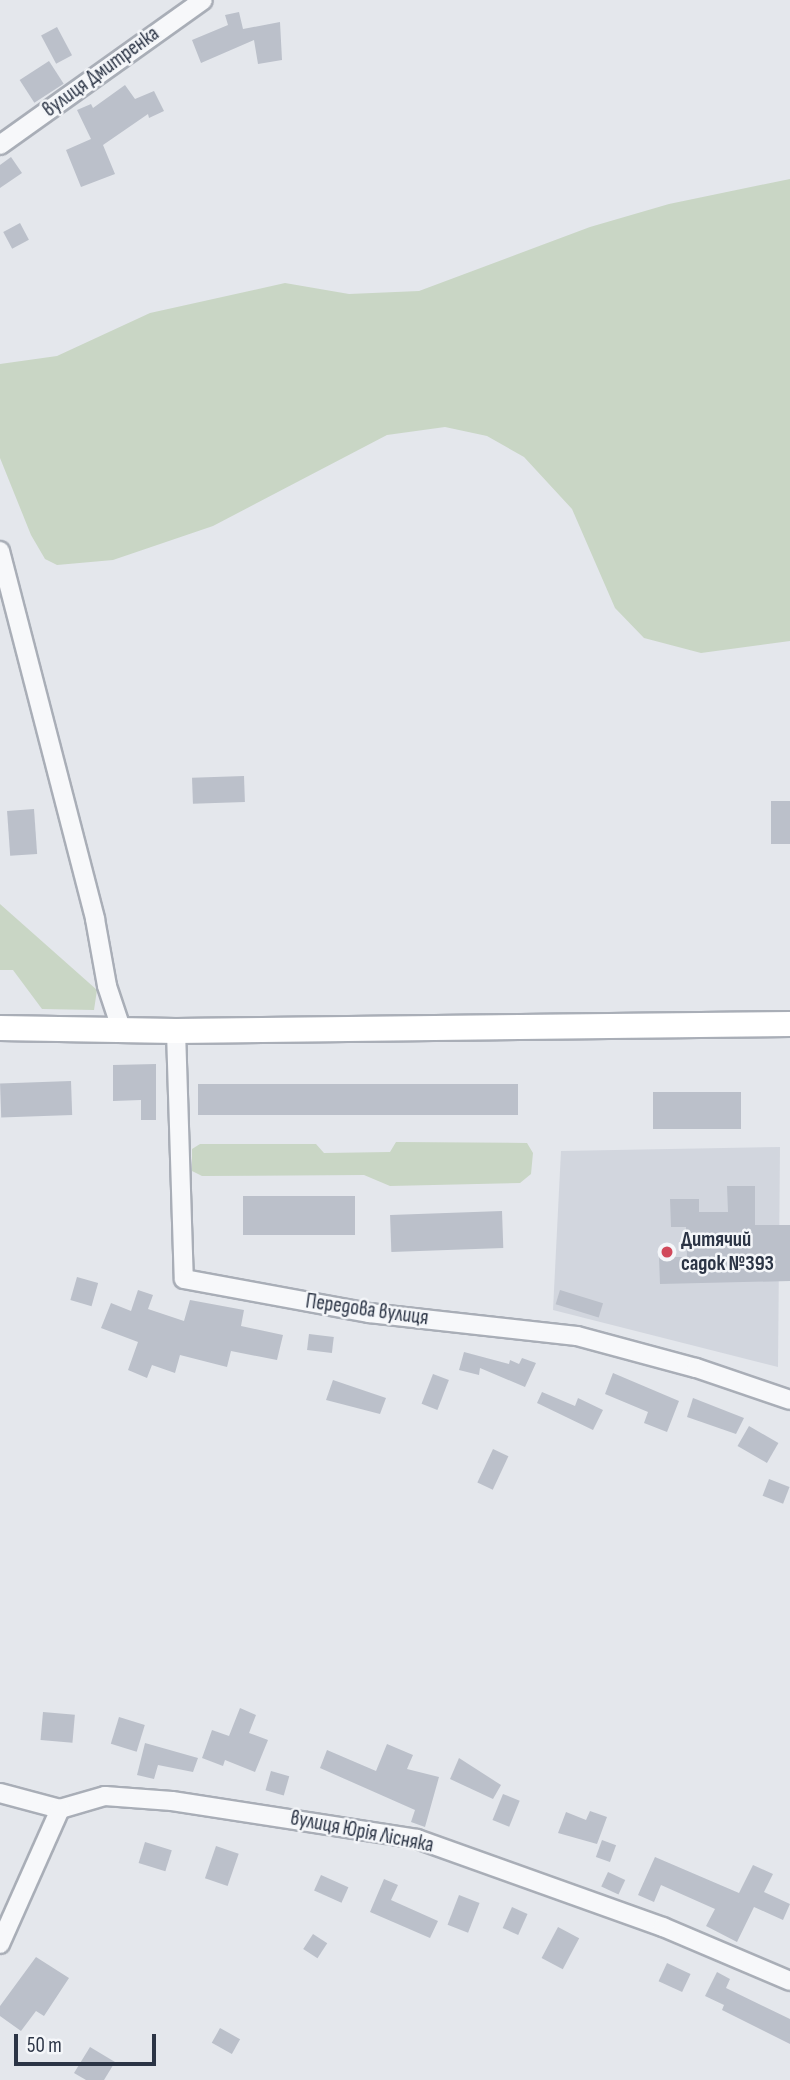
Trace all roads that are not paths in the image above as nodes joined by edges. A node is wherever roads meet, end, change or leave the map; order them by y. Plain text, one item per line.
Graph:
1 (203, 0) edge
2 (0, 145) edge
3 (0, 551) edge
4 (790, 1024) edge
5 (0, 1028) edge
6 (122, 1031) junction
7 (176, 1031) junction
8 (790, 1400) edge
9 (0, 1794) edge
10 (60, 1809) junction
11 (0, 1944) edge
12 (790, 1980) edge

1 - 2 street, вулиця Дмитренка
3 - 6 street
4 - 7 street
5 - 6 street
6 - 7 street
7 - 8 street, Передова вулиця
9 - 10 street
10 - 11 street
10 - 12 street, вулиця Юрія Лісняка

